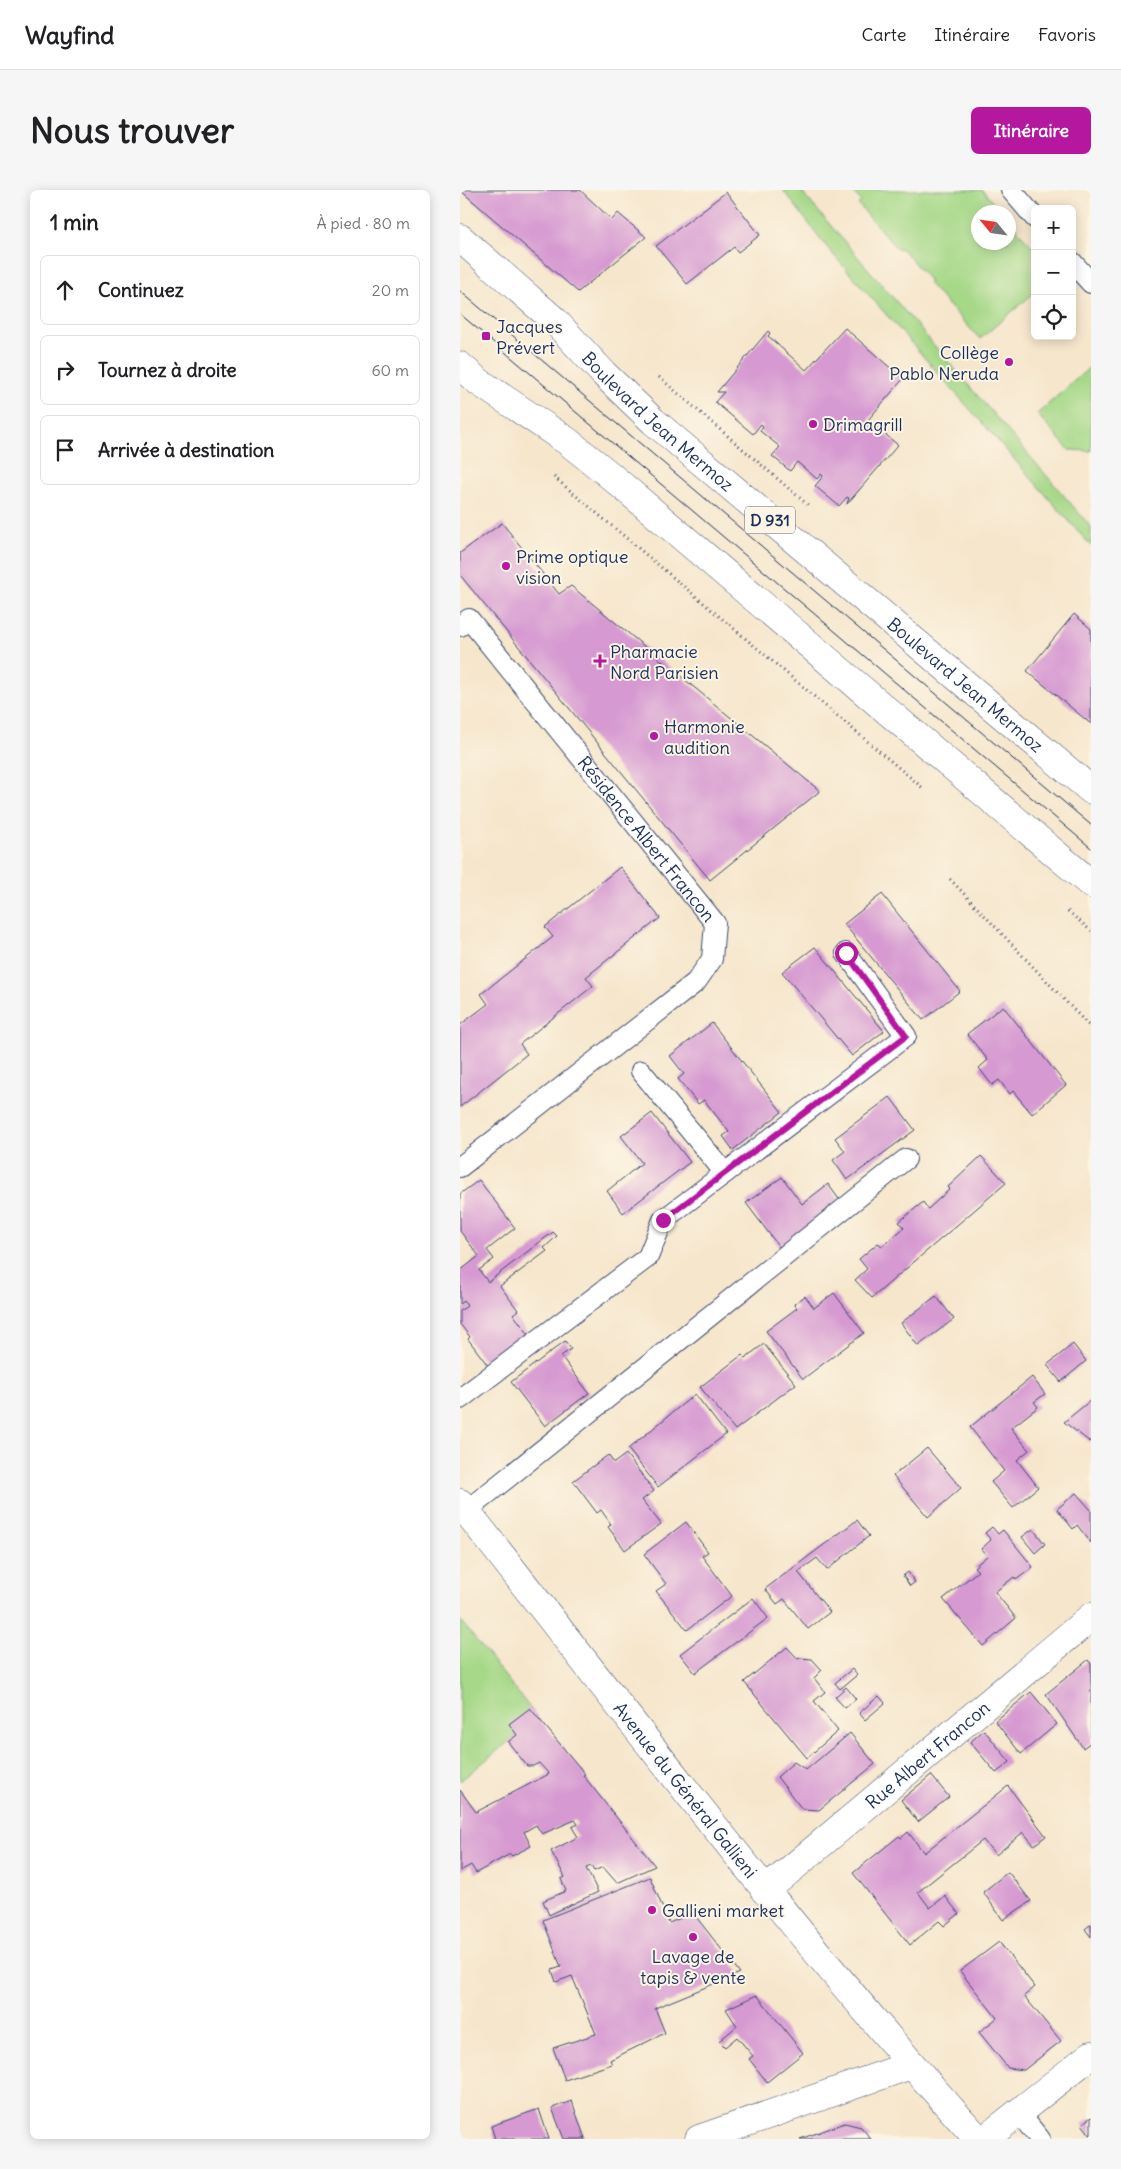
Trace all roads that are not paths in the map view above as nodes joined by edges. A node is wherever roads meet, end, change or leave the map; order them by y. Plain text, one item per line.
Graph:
1 (1011, 190) edge
2 (1031, 213) edge
3 (460, 238) edge
4 (1076, 267) edge
5 (1091, 284) edge
6 (460, 366) edge
7 (460, 626) edge
8 (1091, 790) edge
9 (1091, 884) edge
10 (846, 953) dead end
11 (641, 1072) dead end
12 (906, 1159) dead end
13 (460, 1167) edge
14 (725, 1173) junction
15 (460, 1399) edge
16 (463, 1507) edge
17 (1091, 1617) edge
18 (765, 1891) junction
19 (1091, 2055) edge
20 (911, 2065) junction
21 (1018, 2112) junction
22 (699, 2139) edge
23 (978, 2139) edge
24 (985, 2139) edge
25 (1040, 2139) edge

1 - 2 lane
3 - 8 main road, Boulevard Jean Mermoz / D 931
4 - 5 lane
6 - 9 main road
7 - 13 lane, Résidence Albert Francon
10 - 14 lane
11 - 14 lane
12 - 16 lane
14 - 15 lane
16 - 18 main road, Avenue du Général Gallieni
17 - 18 main road, Rue Albert Francon
18 - 20 main road, Avenue du Général Gallieni
19 - 21 main road
20 - 22 main road
20 - 23 main road, Avenue du Général Gallieni
21 - 24 main road
21 - 25 lane

